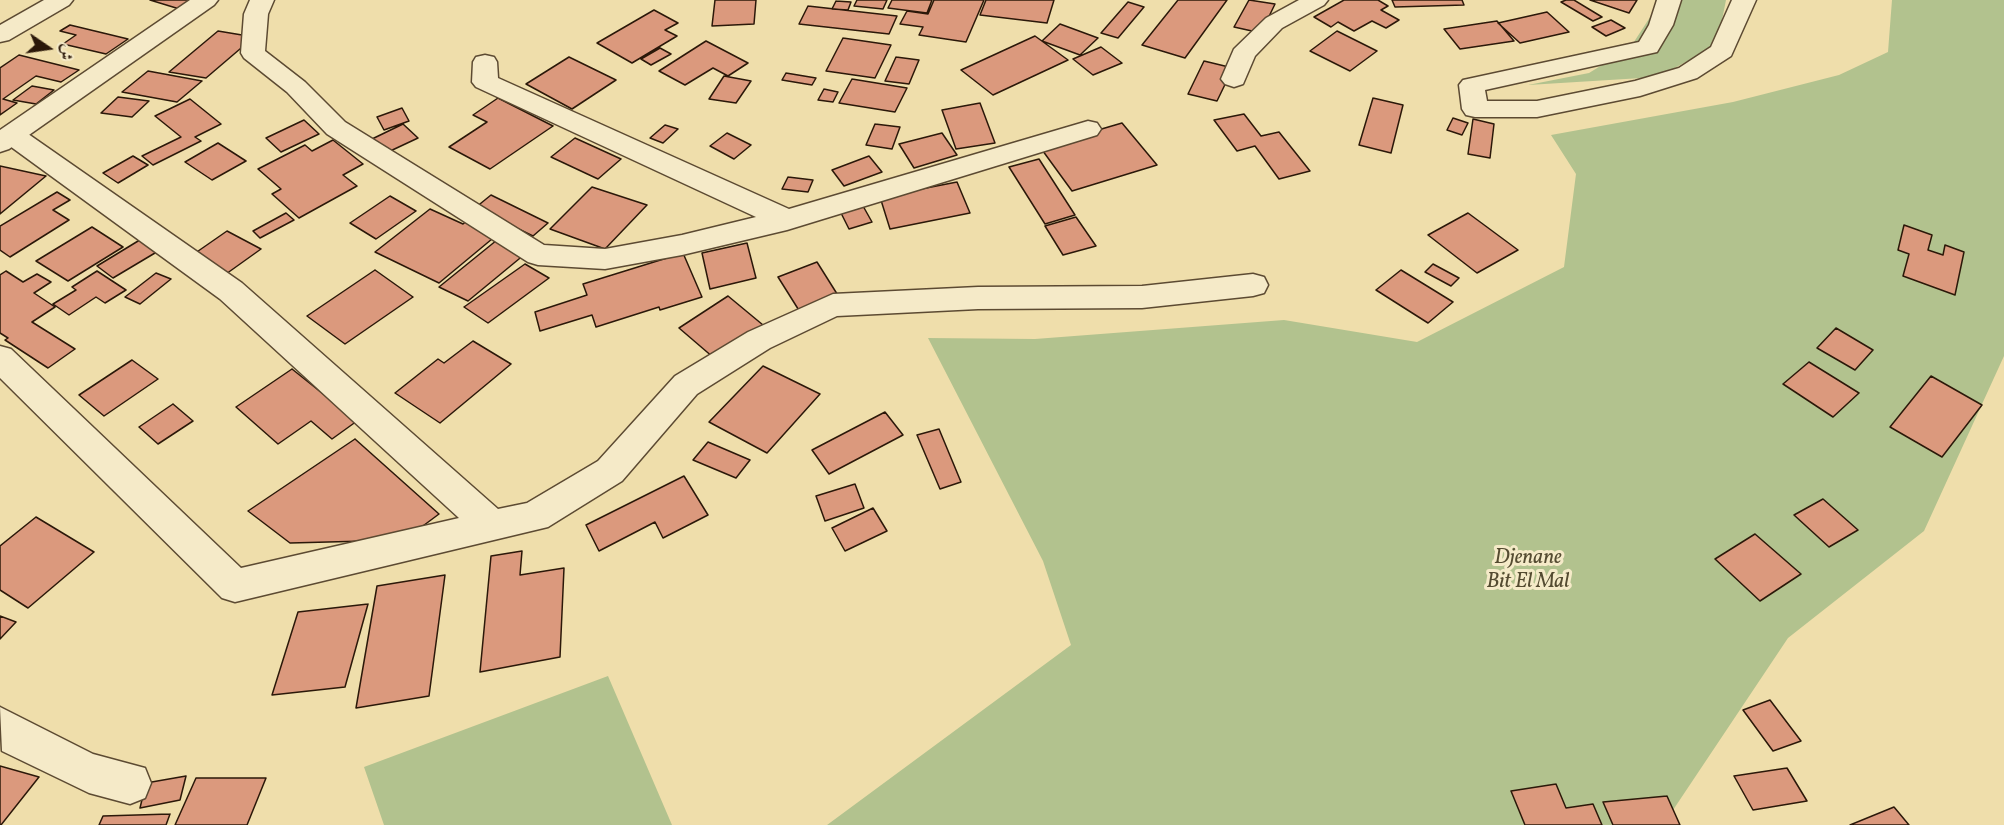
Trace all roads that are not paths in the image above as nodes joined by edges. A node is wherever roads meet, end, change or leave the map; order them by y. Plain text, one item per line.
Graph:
1 (61, 0) edge
2 (206, 0) edge
3 (262, 0) edge
4 (1316, 0) edge
5 (1669, 0) edge
6 (1744, 0) edge
7 (0, 35) edge
8 (485, 62) dead end
9 (1234, 79) dead end
10 (1088, 129) dead end
11 (6, 139) edge
12 (787, 220) junction
13 (1253, 285) dead end
14 (0, 358) edge
15 (492, 526) junction
16 (0, 726) edge
17 (130, 783) dead end

1 - 7 street
2 - 11 street
3 - 12 street
4 - 9 street
5 - 6 street
8 - 12 street
10 - 12 street
11 - 15 street
13 - 15 street
14 - 15 street
16 - 17 street

